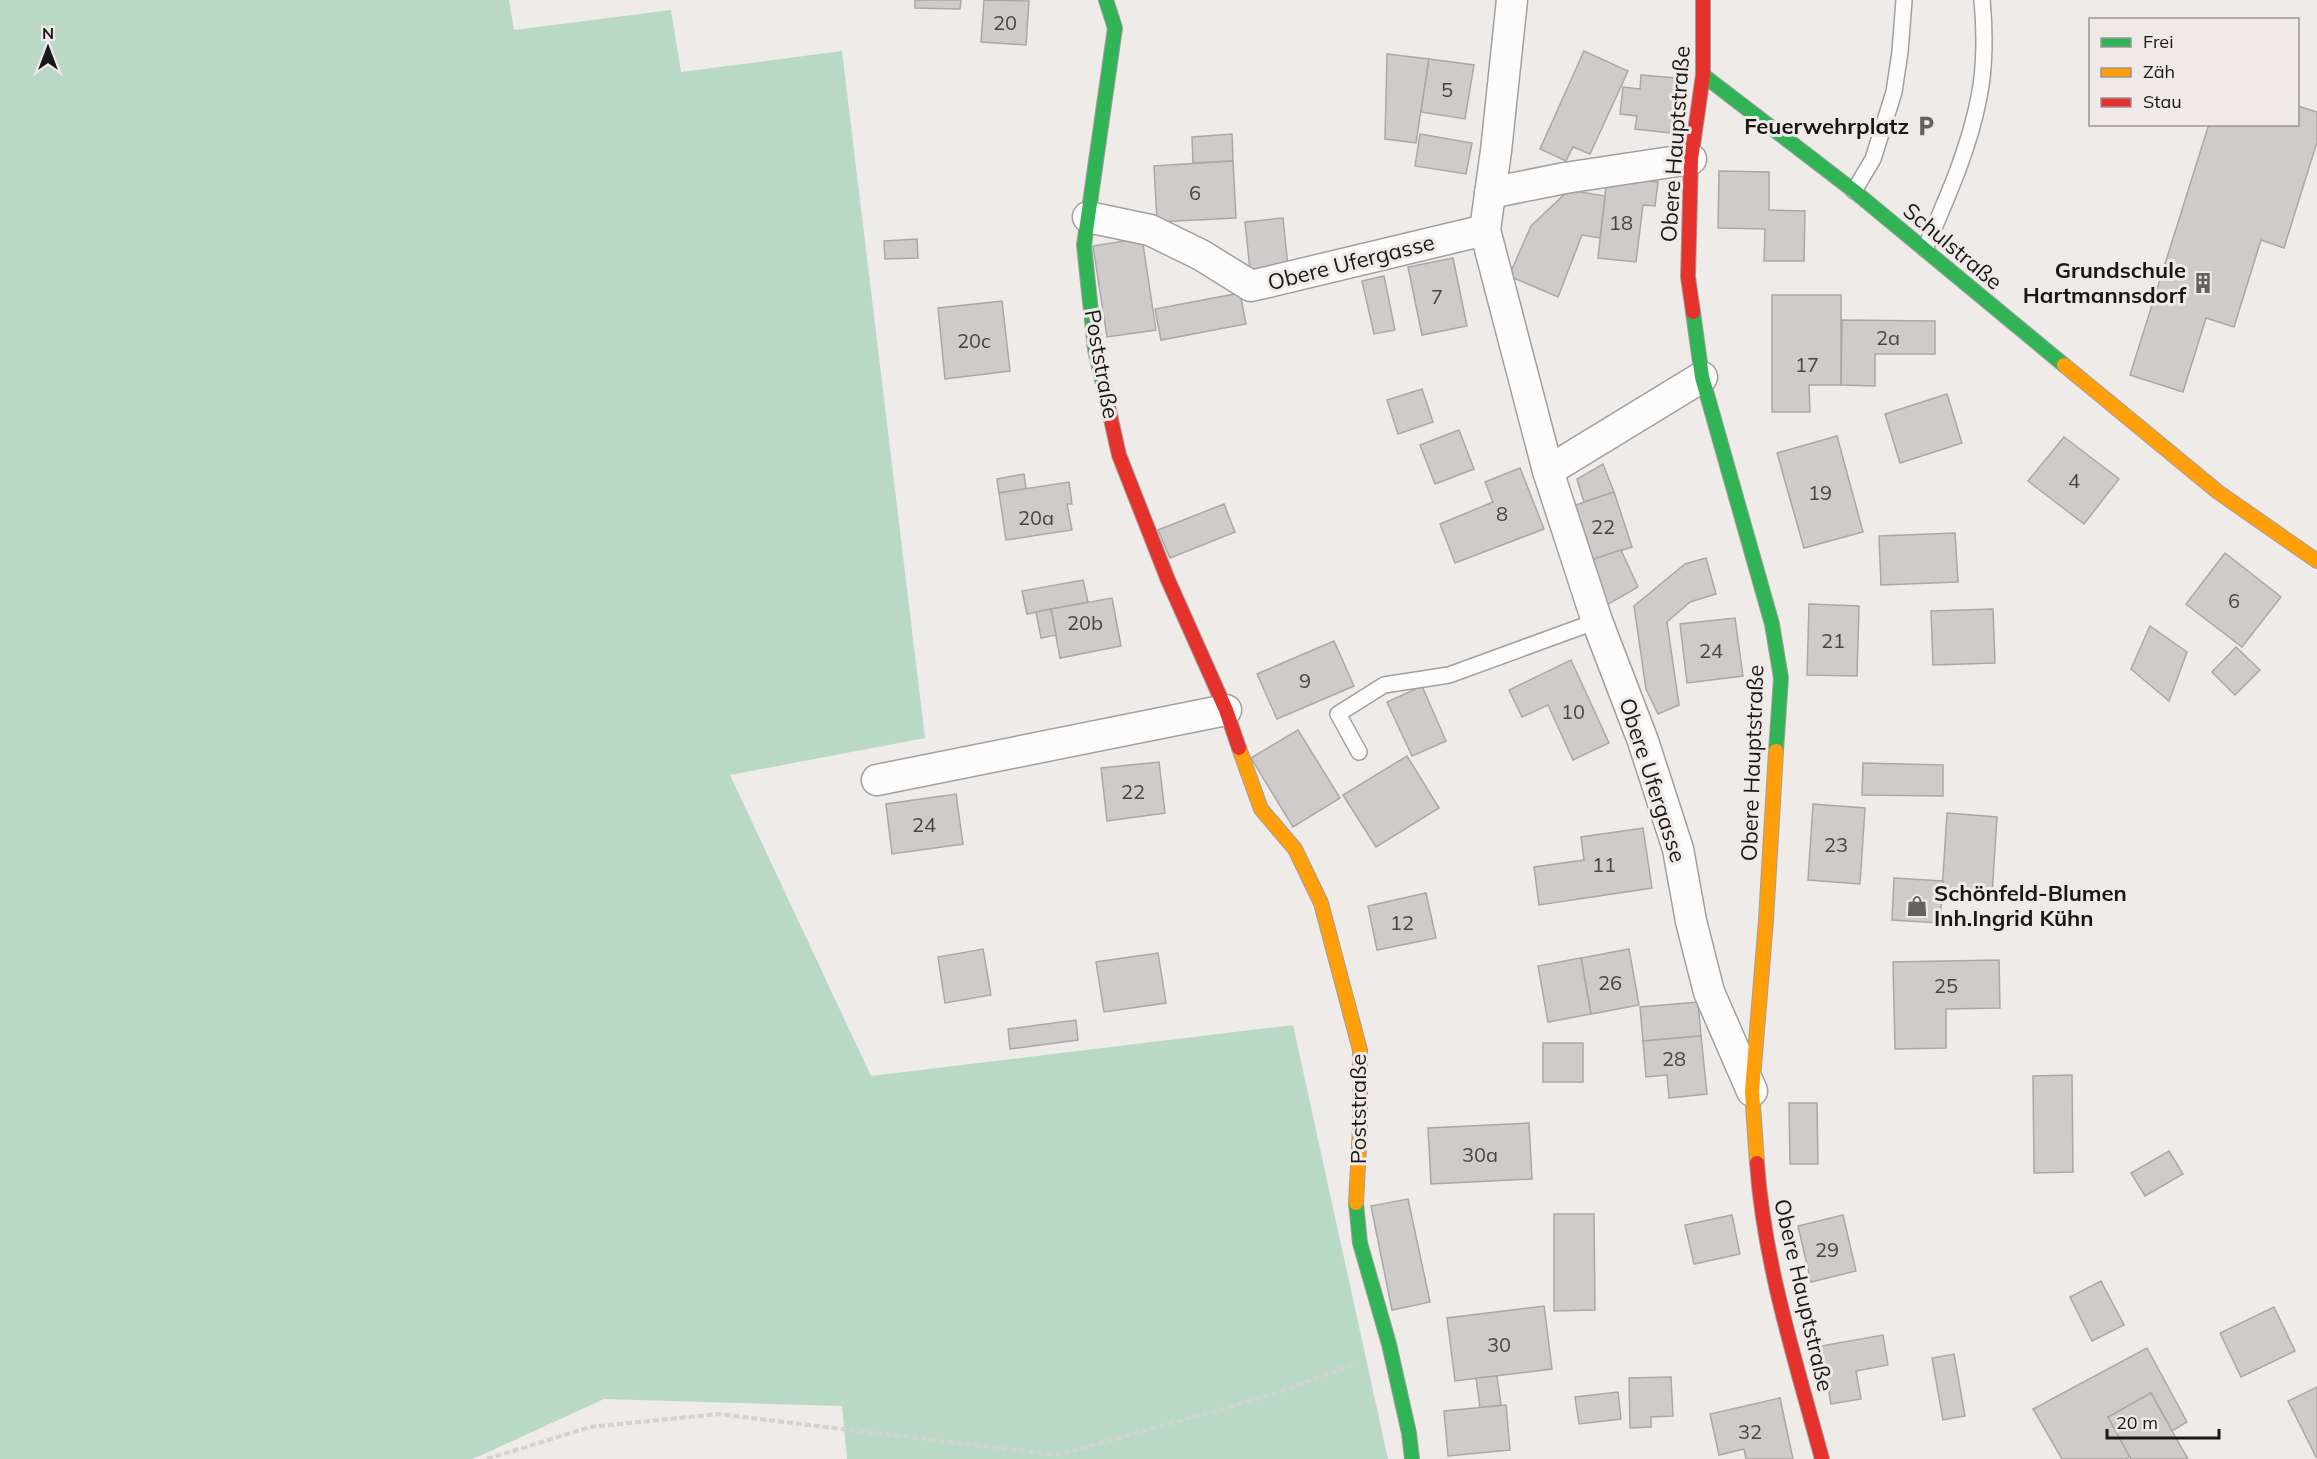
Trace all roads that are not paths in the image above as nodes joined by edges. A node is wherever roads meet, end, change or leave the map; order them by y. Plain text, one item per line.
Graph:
1 (1106, 0) edge
2 (1512, 0) edge
3 (1703, 0) edge
4 (1904, 0) edge
5 (1982, 0) edge
6 (1703, 75) junction
7 (1691, 159) junction
8 (1854, 191) junction
9 (1490, 194) junction
10 (1088, 217) junction
11 (1485, 230) junction
12 (1925, 249) junction
13 (1702, 377) junction
14 (1548, 471) junction
15 (2317, 561) edge
16 (1597, 621) junction
17 (1226, 710) junction
18 (1359, 752) dead end
19 (877, 780) dead end
20 (1752, 1090) junction
21 (1412, 1459) edge
22 (1822, 1459) edge

1 - 10 street, Poststraße
2 - 9 street, Obere Ufergasse
3 - 6 street, Obere Hauptstraße
4 - 8 lane
5 - 12 lane
6 - 7 street, Obere Hauptstraße
6 - 8 street, Schulstraße
7 - 9 street
7 - 13 street, Obere Hauptstraße
8 - 12 street, Schulstraße
9 - 11 street, Obere Ufergasse
10 - 11 street, Obere Ufergasse
10 - 17 street, Poststraße
11 - 14 street, Obere Ufergasse
12 - 15 street, Schulstraße
13 - 14 street
13 - 20 street, Obere Hauptstraße
14 - 16 street, Obere Ufergasse
16 - 18 lane
16 - 20 street, Obere Ufergasse
17 - 19 street
17 - 21 street, Poststraße
20 - 22 street, Obere Hauptstraße

